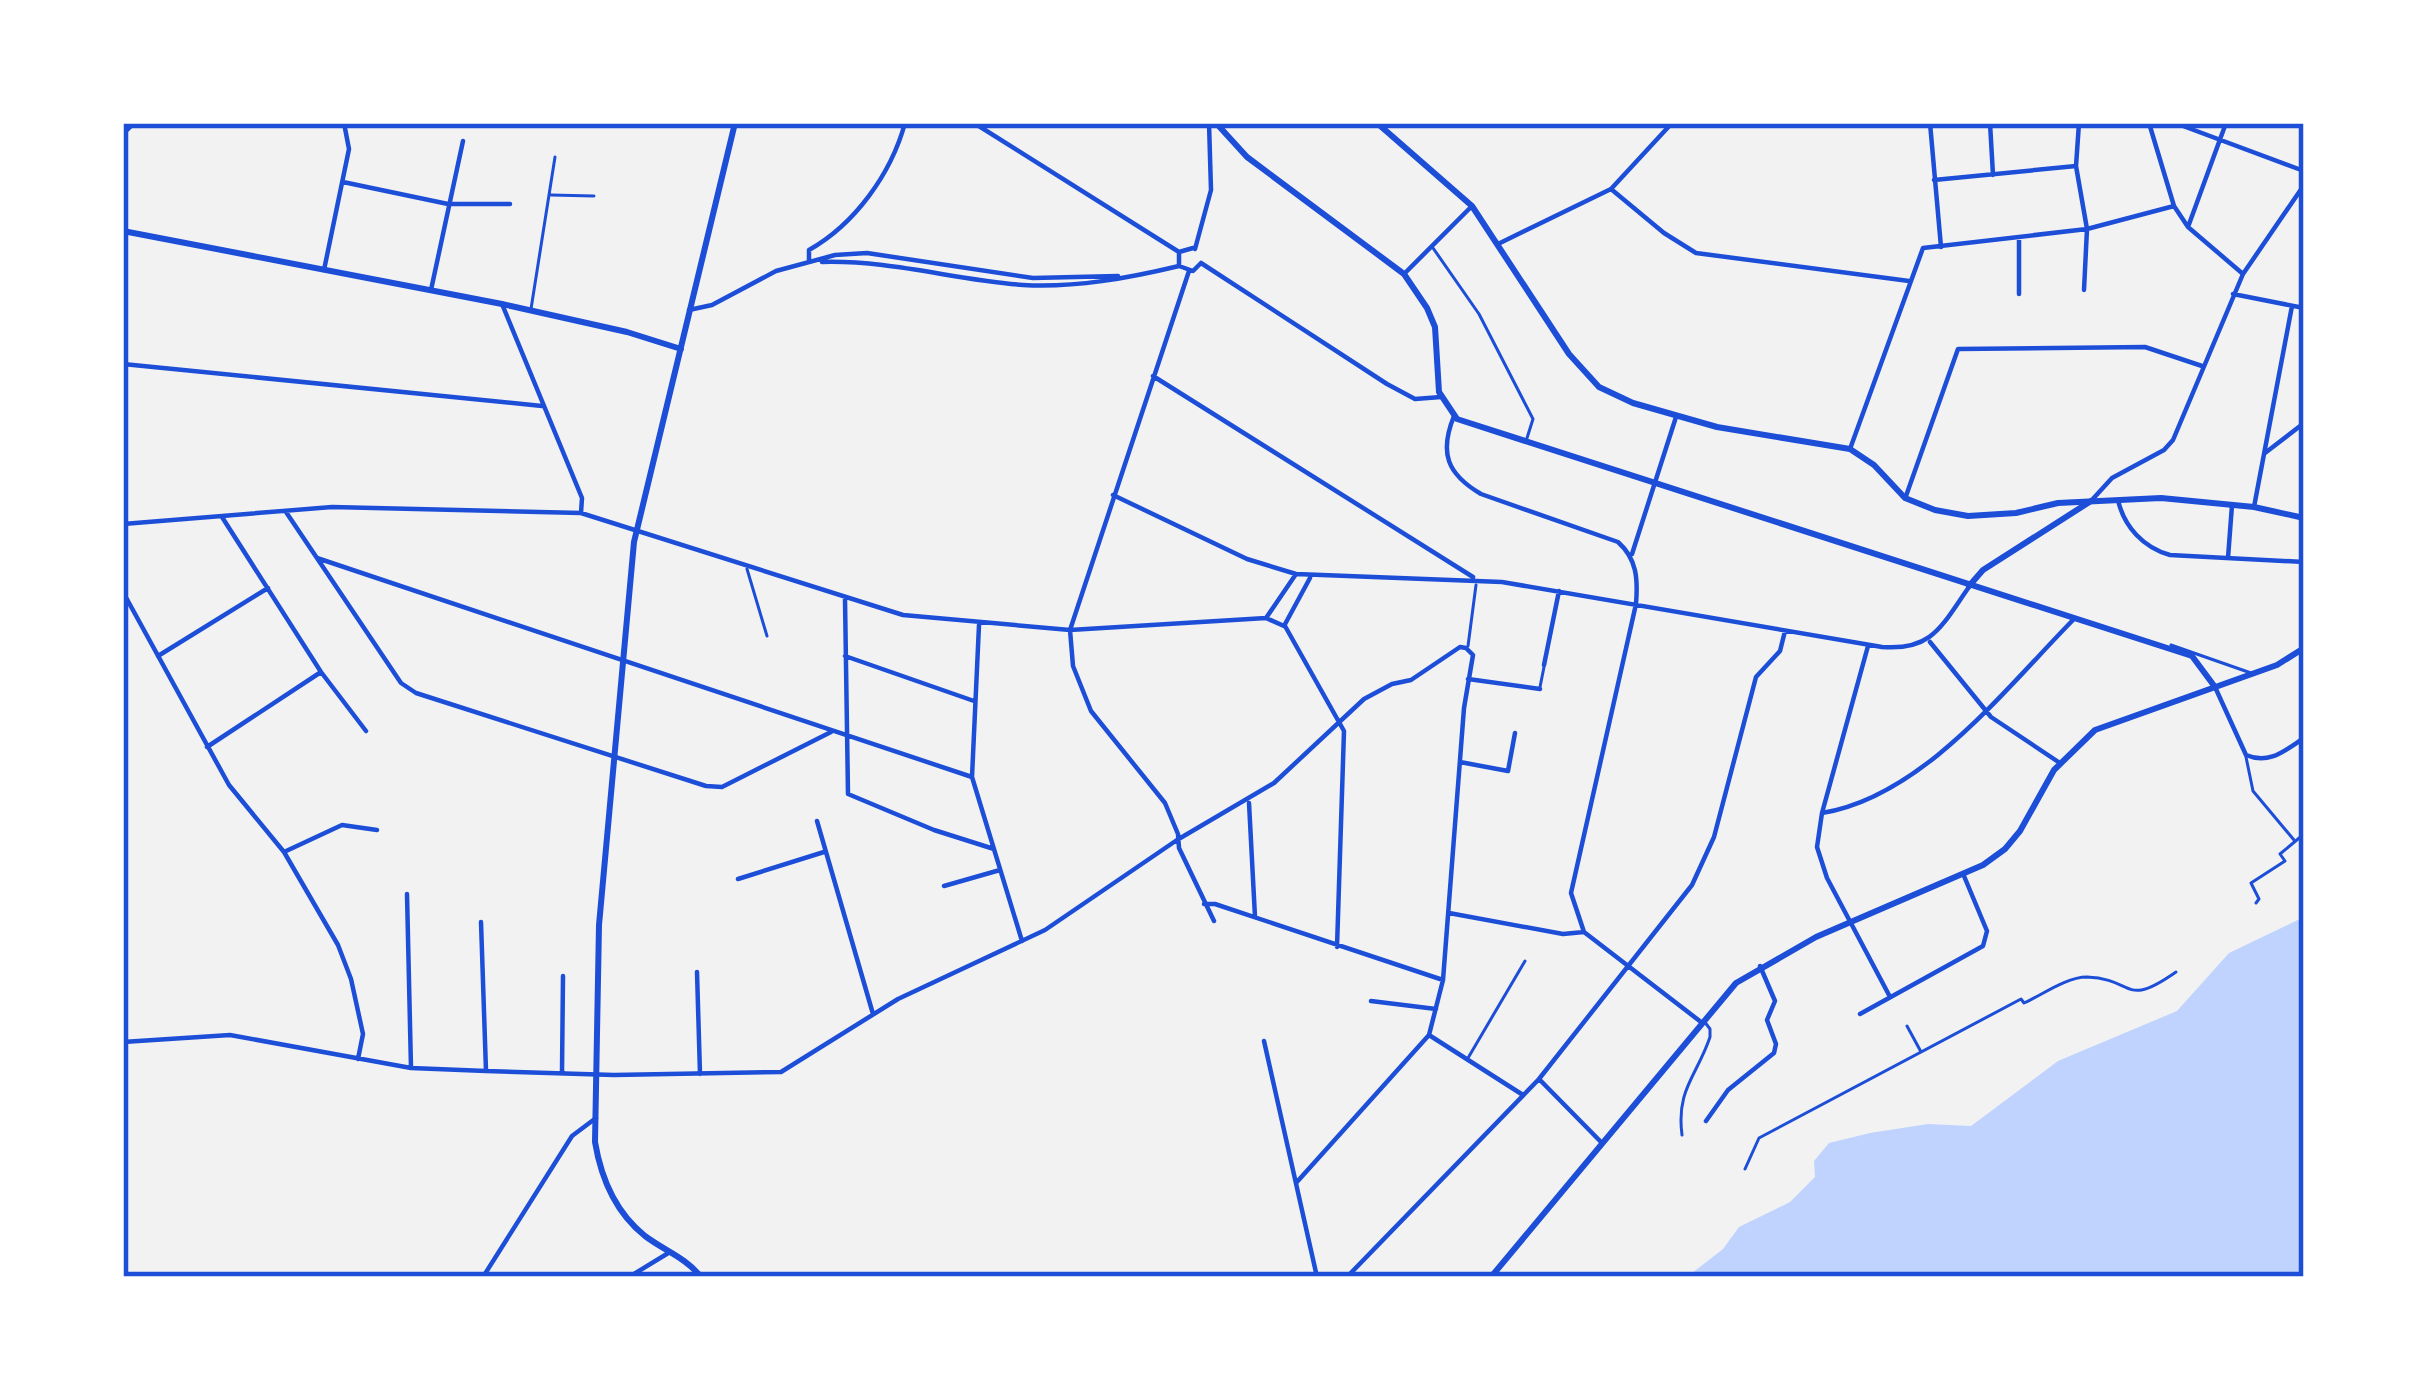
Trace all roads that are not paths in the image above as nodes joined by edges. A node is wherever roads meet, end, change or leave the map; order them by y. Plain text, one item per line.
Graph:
1 (134, 123) edge
2 (168, 123) edge
3 (189, 123) edge
4 (344, 123) edge
5 (735, 123) edge
6 (905, 123) edge
7 (974, 123) edge
8 (1212, 123) edge
9 (1378, 123) edge
10 (1672, 123) edge
11 (1930, 123) edge
12 (1990, 123) edge
13 (2079, 123) edge
14 (2149, 123) edge
15 (2175, 123) edge
16 (2226, 123) edge
17 (123, 134) edge
18 (2221, 139) junction
19 (463, 141) dead end
20 (556, 157) dead end
21 (2076, 166) junction
22 (2304, 172) edge
23 (1993, 175) junction
24 (1934, 180) junction
25 (343, 182) junction
26 (2304, 185) edge
27 (1611, 189) junction
28 (549, 195) junction
29 (594, 196) dead end
30 (448, 204) junction
31 (510, 204) dead end
32 (1472, 206) junction
33 (2174, 206) junction
34 (2188, 227) junction
35 (2087, 229) junction
36 (123, 231) edge
37 (2018, 237) junction
38 (1500, 243) junction
39 (1432, 247) junction
40 (1941, 247) junction
41 (1196, 249) junction
42 (1179, 252) junction
43 (809, 262) junction
44 (1201, 263) junction
45 (1178, 266) junction
46 (324, 270) junction
47 (1189, 272) junction
48 (1404, 274) junction
49 (2243, 274) junction
50 (1909, 281) junction
51 (431, 290) junction
52 (2084, 290) dead end
53 (2019, 294) dead end
54 (2233, 294) junction
55 (502, 304) junction
56 (2292, 306) junction
57 (2304, 308) edge
58 (689, 310) junction
59 (531, 311) junction
60 (681, 349) junction
61 (123, 364) edge
62 (2202, 366) junction
63 (1153, 376) junction
64 (1441, 397) junction
65 (542, 406) junction
66 (1676, 416) junction
67 (1455, 418) junction
68 (2304, 423) edge
69 (1526, 442) junction
70 (1850, 449) junction
71 (2265, 453) junction
72 (1654, 483) junction
73 (1113, 495) junction
74 (1905, 498) junction
75 (2118, 500) junction
76 (2091, 502) junction
77 (2232, 505) junction
78 (2254, 507) junction
79 (286, 512) junction
80 (581, 514) junction
81 (222, 517) junction
82 (2304, 518) edge
83 (123, 524) edge
84 (637, 530) junction
85 (1632, 554) junction
86 (2228, 558) junction
87 (317, 559) junction
88 (2304, 562) edge
89 (746, 567) junction
90 (1296, 574) junction
91 (1311, 576) junction
92 (1478, 580) junction
93 (1970, 586) junction
94 (268, 588) junction
95 (123, 592) edge
96 (1559, 592) junction
97 (844, 599) junction
98 (1636, 604) junction
99 (1265, 618) junction
100 (2073, 620) junction
101 (979, 624) junction
102 (1285, 626) junction
103 (1070, 629) junction
104 (1785, 631) junction
105 (767, 636) dead end
106 (1929, 640) junction
107 (1868, 644) junction
108 (2163, 646) junction
109 (1466, 648) junction
110 (2304, 648) edge
111 (158, 656) junction
112 (845, 656) junction
113 (623, 658) junction
114 (1544, 665) joint
115 (321, 672) junction
116 (2251, 673) junction
117 (1468, 679) junction
118 (2215, 687) junction
119 (1540, 688) joint
120 (974, 701) junction
121 (1986, 709) junction
122 (1339, 719) junction
123 (366, 731) dead end
124 (831, 732) junction
125 (1515, 733) dead end
126 (844, 736) junction
127 (2304, 738) edge
128 (208, 746) junction
129 (2246, 755) junction
130 (614, 757) junction
131 (1460, 763) junction
132 (2060, 763) junction
133 (972, 777) junction
134 (1249, 802) junction
135 (1822, 813) junction
136 (817, 821) dead end
137 (377, 830) dead end
138 (2304, 834) edge
139 (1177, 840) junction
140 (2295, 841) junction
141 (994, 849) junction
142 (284, 852) junction
143 (824, 852) junction
144 (1000, 870) junction
145 (1964, 875) junction
146 (738, 879) dead end
147 (944, 886) dead end
148 (406, 894) dead end
149 (2256, 903) dead end
150 (1204, 904) junction
151 (1450, 913) junction
152 (1255, 917) junction
153 (1214, 921) dead end
154 (481, 922) dead end
155 (1851, 923) junction
156 (1584, 932) junction
157 (1022, 941) junction
158 (1337, 947) junction
159 (1525, 961) dead end
160 (1760, 966) junction
161 (1628, 967) junction
162 (697, 972) dead end
163 (2176, 972) dead end
164 (563, 976) dead end
165 (1443, 980) junction
166 (1891, 998) junction
167 (1371, 1001) dead end
168 (1436, 1009) junction
169 (873, 1014) junction
170 (1860, 1014) dead end
171 (1702, 1021) junction
172 (1907, 1026) dead end
173 (1429, 1035) junction
174 (1264, 1041) dead end
175 (123, 1042) edge
176 (1920, 1052) junction
177 (358, 1059) junction
178 (1468, 1059) junction
179 (411, 1068) junction
180 (486, 1071) junction
181 (562, 1072) junction
182 (597, 1074) junction
183 (700, 1074) junction
184 (1539, 1079) junction
185 (1523, 1095) junction
186 (596, 1118) junction
187 (1706, 1121) dead end
188 (1682, 1136) dead end
189 (1601, 1142) junction
190 (1745, 1168) dead end
191 (1296, 1183) junction
192 (672, 1250) junction
193 (483, 1277) edge
194 (629, 1277) edge
195 (701, 1277) edge
196 (1317, 1277) edge
197 (1347, 1277) edge
198 (1491, 1277) edge

1 - 17 street
2 - 3 street
4 - 25 street
5 - 58 main road
6 - 43 street
7 - 42 street
8 - 41 street
8 - 48 main road
9 - 32 main road
10 - 27 street
11 - 24 street
12 - 23 street
13 - 21 street
14 - 33 street
15 - 18 street
16 - 18 street
18 - 22 street
18 - 34 street
19 - 30 street
20 - 28 street
21 - 23 street
21 - 35 street
23 - 24 street
24 - 40 street
25 - 30 street
25 - 46 street
26 - 49 street
27 - 38 street
27 - 50 street
28 - 29 street
28 - 59 street
30 - 31 street
30 - 51 street
32 - 38 main road
32 - 39 street
33 - 34 street
33 - 35 street
34 - 49 street
35 - 37 street
35 - 52 street
36 - 46 main road
37 - 40 street
37 - 53 street
38 - 66 main road
39 - 48 street
39 - 69 street
40 - 50 street
41 - 42 street
41 - 44 street
42 - 45 street
43 - 45 street
43 - 58 street
44 - 47 street
44 - 64 street
45 - 47 street
46 - 51 main road
47 - 63 street
48 - 64 main road
49 - 54 street
50 - 70 street
51 - 55 main road
54 - 56 street
54 - 62 street
55 - 59 main road
55 - 65 street
56 - 57 street
56 - 71 street
58 - 60 main road
59 - 60 main road
60 - 84 main road
61 - 65 street
62 - 74 street
62 - 76 street
63 - 73 street
63 - 92 street
64 - 67 main road
65 - 80 street
66 - 70 main road
66 - 72 street
67 - 69 main road
67 - 85 street
68 - 71 street
69 - 72 main road
70 - 74 main road
71 - 78 street
72 - 85 street
72 - 93 main road
73 - 90 street
73 - 103 street
74 - 76 main road
75 - 76 main road
75 - 77 main road
75 - 86 street
76 - 93 main road
77 - 78 main road
77 - 86 street
78 - 82 main road
79 - 80 street
79 - 81 street
79 - 87 street
80 - 84 street
81 - 83 street
81 - 94 street
84 - 89 street
84 - 113 main road
85 - 98 street
86 - 88 street
87 - 113 street
87 - 130 street
89 - 97 street
89 - 105 street
90 - 91 street
90 - 99 street
91 - 92 street
91 - 102 street
92 - 96 street
92 - 109 street
93 - 100 main road
93 - 106 street
94 - 111 street
94 - 115 street
95 - 111 street
96 - 98 street
96 - 114 street
97 - 101 street
97 - 112 street
98 - 104 street
98 - 156 street
99 - 102 street
99 - 103 street
100 - 108 main road
100 - 121 street
101 - 103 street
101 - 120 street
102 - 122 street
103 - 139 street
104 - 107 street
104 - 161 street
106 - 107 street
106 - 121 street
107 - 135 street
108 - 116 street
108 - 118 main road
109 - 117 street
109 - 122 street
110 - 116 main road
111 - 128 street
112 - 120 street
112 - 126 street
113 - 124 street
113 - 130 main road
114 - 119 street
115 - 123 street
115 - 128 street
116 - 118 main road
117 - 119 street
117 - 131 street
118 - 129 street
118 - 132 main road
120 - 133 street
121 - 132 street
121 - 135 street
122 - 134 street
122 - 158 street
124 - 126 street
124 - 130 street
125 - 131 street
126 - 133 street
126 - 141 street
127 - 129 street
128 - 142 street
129 - 140 street
130 - 182 main road
131 - 151 street
132 - 145 main road
133 - 141 street
134 - 139 street
134 - 152 street
135 - 155 street
136 - 143 street
137 - 142 street
138 - 140 street
139 - 150 street
139 - 157 street
140 - 149 street
141 - 144 street
142 - 177 street
143 - 146 street
143 - 169 street
144 - 147 street
144 - 157 street
145 - 155 main road
145 - 166 street
148 - 179 street
150 - 152 street
150 - 153 street
151 - 156 street
151 - 165 street
152 - 158 street
154 - 180 street
155 - 160 main road
155 - 166 street
156 - 161 street
157 - 169 street
158 - 165 street
159 - 178 street
160 - 171 main road
160 - 187 street
161 - 171 street
161 - 184 street
162 - 183 street
163 - 176 street
164 - 181 street
165 - 168 street
166 - 170 street
167 - 168 street
168 - 173 street
169 - 183 street
171 - 188 street
171 - 189 main road
172 - 176 street
173 - 178 street
173 - 191 street
174 - 191 street
175 - 177 street
176 - 190 street
177 - 179 street
178 - 185 street
179 - 180 street
180 - 181 street
181 - 182 street
182 - 183 street
182 - 186 main road
184 - 185 street
184 - 189 street
185 - 197 street
186 - 192 main road
186 - 193 street
189 - 198 main road
191 - 196 street
192 - 194 street
192 - 195 main road

